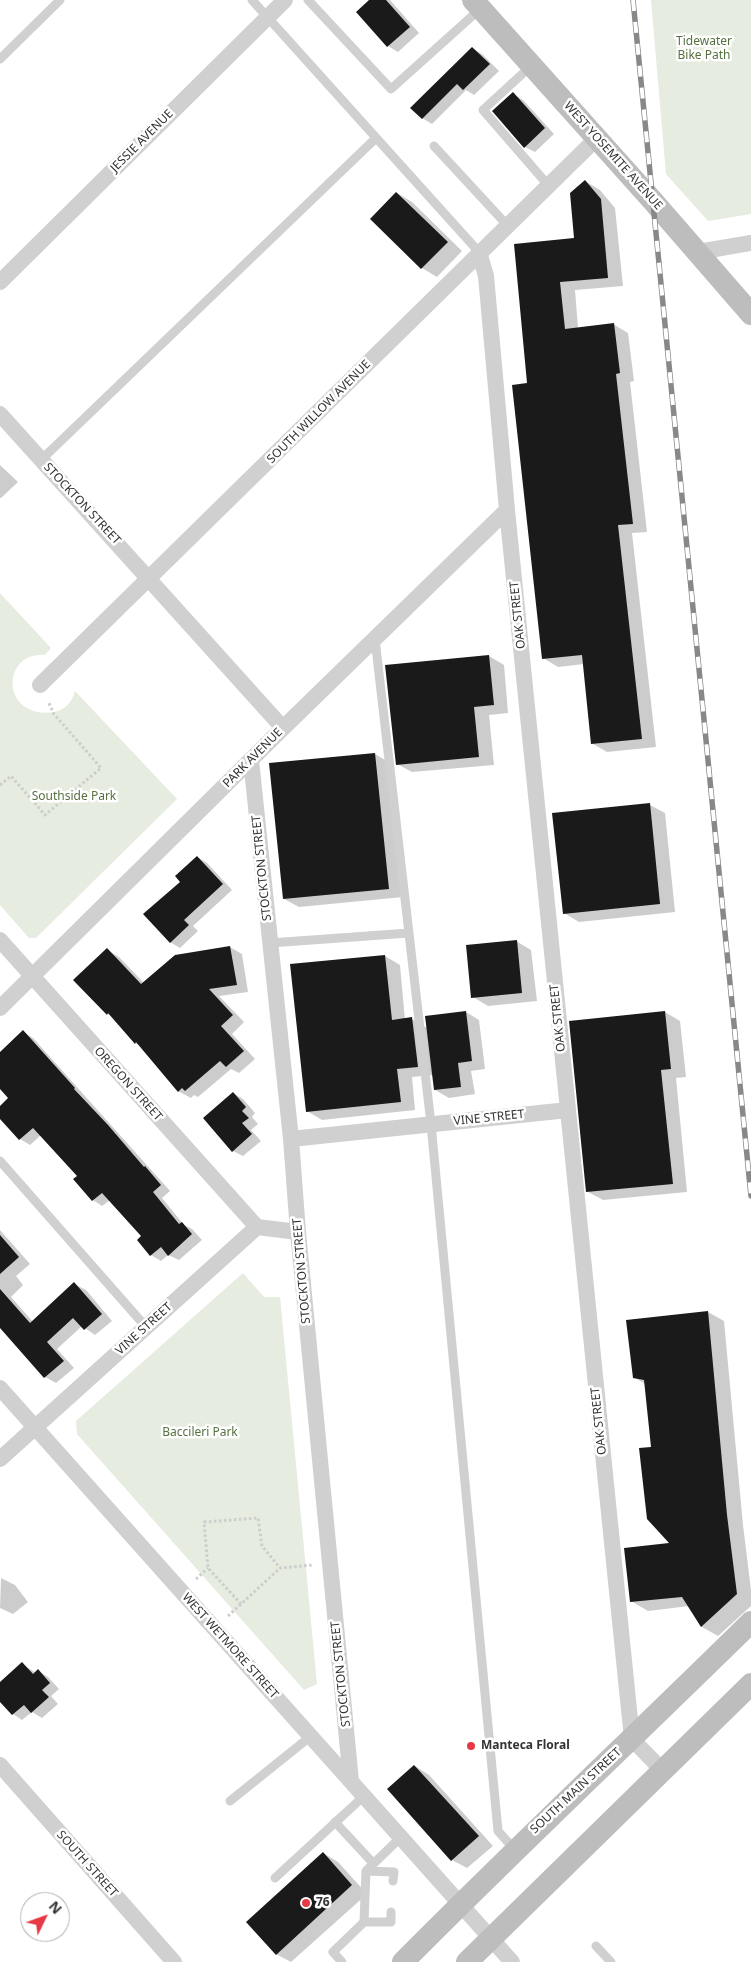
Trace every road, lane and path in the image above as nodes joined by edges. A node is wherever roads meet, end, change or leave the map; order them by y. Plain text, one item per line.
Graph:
1 (60, 0) edge
2 (252, 0) edge
3 (285, 0) edge
4 (308, 0) edge
5 (477, 4) edge
6 (268, 17) junction
7 (0, 59) edge
8 (532, 65) junction
9 (376, 138) junction
10 (597, 138) junction
11 (434, 146) dead end
12 (548, 185) junction
13 (508, 225) junction
14 (751, 243) edge
15 (479, 252) junction
16 (698, 252) junction
17 (0, 282) edge
18 (751, 314) edge
19 (0, 414) edge
20 (41, 460) junction
21 (507, 510) junction
22 (150, 579) junction
23 (375, 639) junction
24 (40, 686) joint
25 (283, 728) junction
26 (251, 760) junction
27 (0, 786) edge
28 (409, 933) junction
29 (0, 940) edge
30 (270, 944) junction
31 (32, 976) junction
32 (0, 1008) edge
33 (568, 1110) junction
34 (431, 1124) junction
35 (291, 1139) junction
36 (0, 1161) edge
37 (257, 1227) junction
38 (298, 1232) junction
39 (146, 1326) junction
40 (0, 1388) edge
41 (35, 1427) junction
42 (0, 1459) edge
43 (330, 1563) junction
44 (280, 1568) junction
45 (241, 1604) junction
46 (751, 1622) edge
47 (215, 1628) junction
48 (751, 1684) edge
49 (311, 1736) junction
50 (632, 1739) junction
51 (0, 1765) edge
52 (663, 1771) junction
53 (351, 1782) junction
54 (364, 1796) junction
55 (230, 1800) dead end
56 (336, 1822) junction
57 (401, 1837) junction
58 (515, 1850) junction
59 (373, 1863) junction
60 (366, 1870) junction
61 (275, 1878) dead end
62 (393, 1881) dead end
63 (460, 1904) junction
64 (391, 1912) dead end
65 (364, 1922) junction
66 (491, 1939) junction
67 (596, 1946) dead end
68 (174, 1962) edge
69 (342, 1962) edge
70 (403, 1962) edge
71 (467, 1962) edge
72 (512, 1962) edge
73 (611, 1962) edge

1 - 7 lane
2 - 6 lane
3 - 6 street, JESSIE AVENUE
4 - 5 lane
5 - 8 main road, WEST YOSEMITE AVENUE
6 - 9 lane
6 - 17 street, JESSIE AVENUE
8 - 10 main road, WEST YOSEMITE AVENUE
8 - 12 lane
9 - 15 lane
9 - 20 lane
10 - 12 street, SOUTH WILLOW AVENUE
10 - 16 main road, WEST YOSEMITE AVENUE
11 - 13 lane
12 - 13 street, SOUTH WILLOW AVENUE
13 - 15 street, SOUTH WILLOW AVENUE
14 - 16 street
15 - 21 street, OAK STREET
15 - 22 street, SOUTH WILLOW AVENUE
16 - 18 main road, WEST YOSEMITE AVENUE
19 - 20 street, STOCKTON STREET
20 - 22 street, STOCKTON STREET
21 - 23 street, PARK AVENUE
21 - 33 street, OAK STREET
22 - 24 street, SOUTH WILLOW AVENUE
22 - 25 street, STOCKTON STREET
23 - 25 street, PARK AVENUE
23 - 28 lane
24 - 27 path
25 - 26 street, PARK AVENUE
26 - 30 street, STOCKTON STREET
26 - 31 street, PARK AVENUE
28 - 30 lane
28 - 34 lane
29 - 31 street, OREGON STREET
30 - 35 street, STOCKTON STREET
31 - 32 street, PARK AVENUE
31 - 37 street, OREGON STREET
33 - 34 street, VINE STREET
33 - 50 street, OAK STREET
34 - 35 street, VINE STREET
34 - 58 lane
35 - 38 street, STOCKTON STREET
36 - 39 lane
37 - 38 street
37 - 39 street, VINE STREET
38 - 43 street, STOCKTON STREET
39 - 41 street, VINE STREET
40 - 41 street, WEST WETMORE STREET
41 - 42 street, VINE STREET
41 - 47 street, WEST WETMORE STREET
43 - 44 path
43 - 53 street, STOCKTON STREET
44 - 45 path
44 - 45 path
45 - 47 path
46 - 50 main road, SOUTH MAIN STREET
47 - 49 street, WEST WETMORE STREET
48 - 52 main road
49 - 53 street, WEST WETMORE STREET
49 - 55 lane
50 - 52 street
50 - 58 main road, SOUTH MAIN STREET
51 - 68 street, SOUTH STREET
52 - 66 main road
53 - 54 street, WEST WETMORE STREET
54 - 56 lane
54 - 57 street, WEST WETMORE STREET
56 - 59 lane
56 - 61 lane
57 - 59 lane
57 - 63 street, WEST WETMORE STREET
58 - 63 main road, SOUTH MAIN STREET
59 - 60 lane
60 - 62 lane
60 - 65 lane
63 - 66 street, WEST WETMORE STREET
63 - 70 main road, SOUTH MAIN STREET
64 - 65 lane
65 - 69 lane
66 - 71 main road
66 - 72 street, WEST WETMORE STREET
67 - 73 lane

